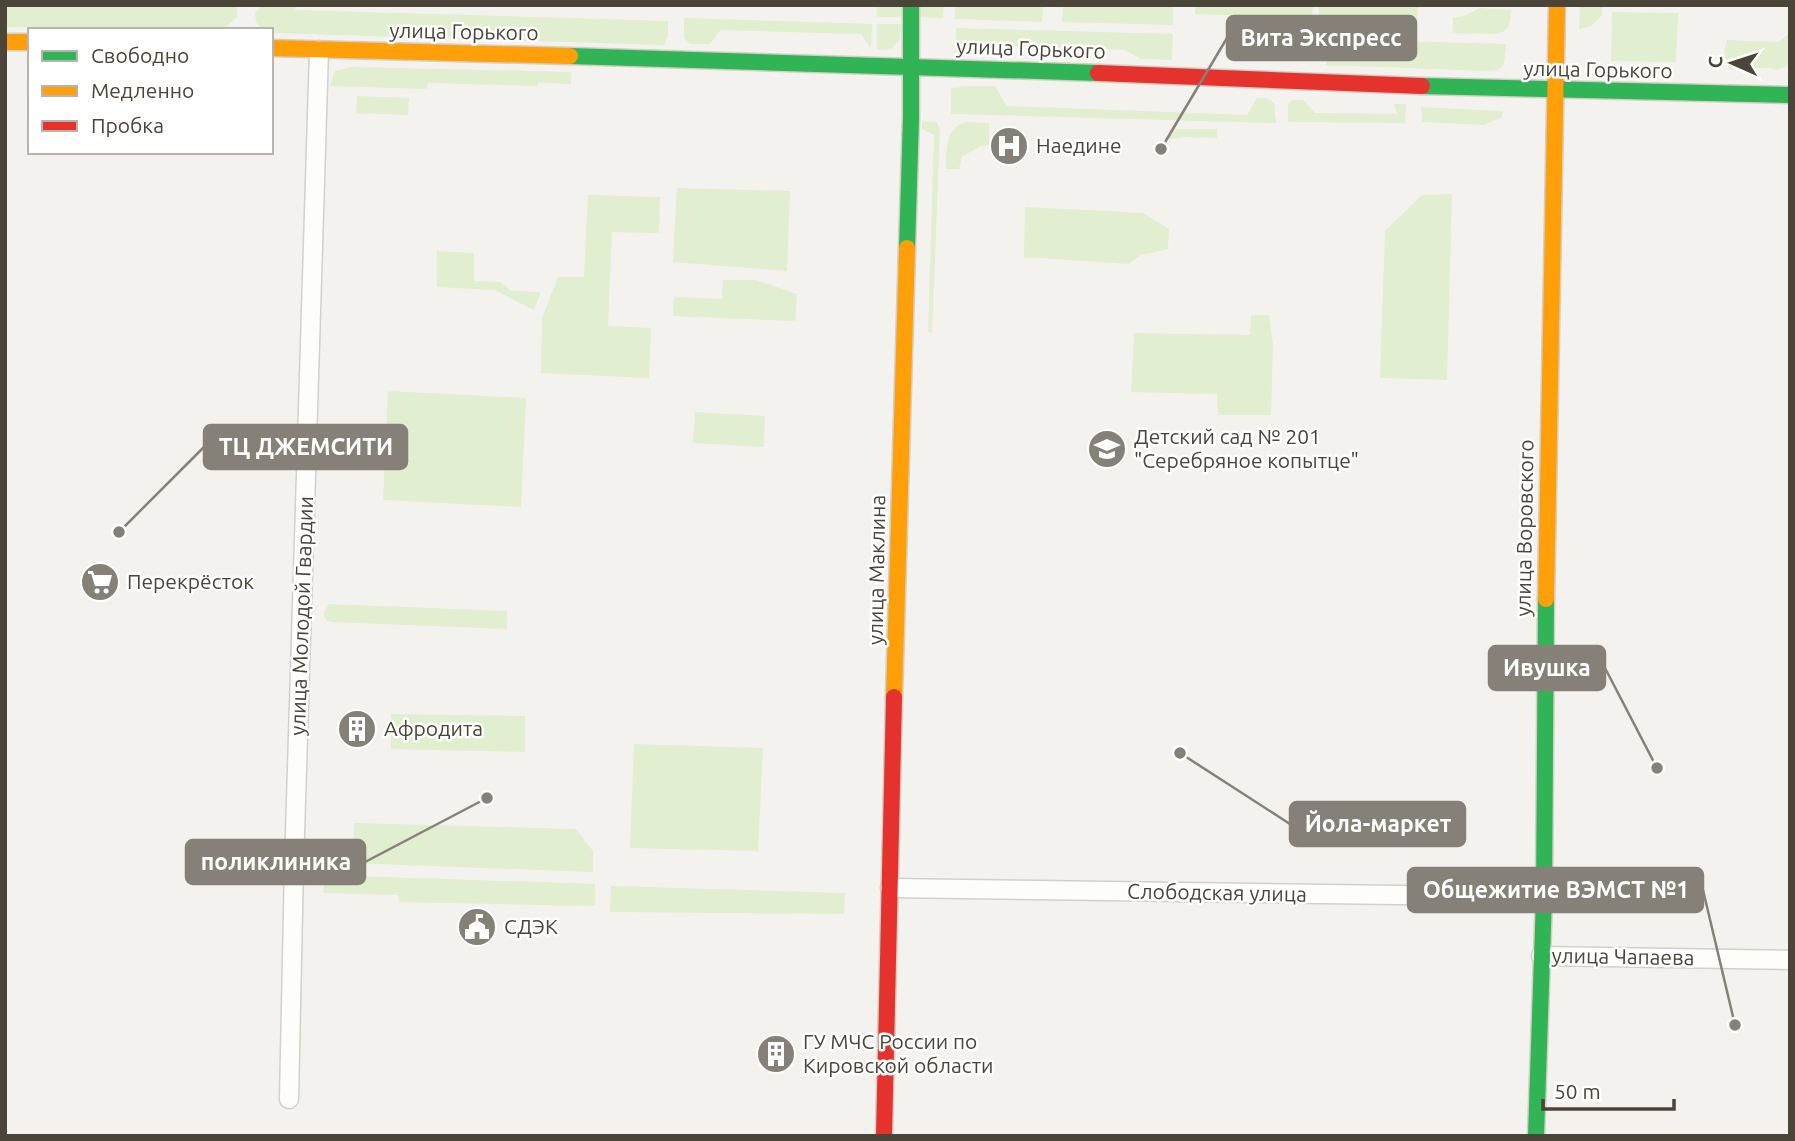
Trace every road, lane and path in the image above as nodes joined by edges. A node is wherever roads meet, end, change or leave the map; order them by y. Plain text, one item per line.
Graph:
1 (911, 5) edge
2 (1556, 5) edge
3 (5, 42) edge
4 (28, 42) edge
5 (273, 48) edge
6 (319, 50) junction
7 (911, 65) junction
8 (1555, 90) junction
9 (1790, 95) edge
10 (890, 888) junction
11 (1544, 897) junction
12 (1541, 956) junction
13 (1790, 960) edge
14 (289, 1099) dead end
15 (884, 1136) edge
16 (1536, 1136) edge

1 - 7 street, улица Маклина
2 - 8 street, улица Воровского
3 - 4 street
5 - 6 street, улица Горького
6 - 7 street, улица Горького
6 - 14 street, улица Молодой Гвардии
7 - 8 street, улица Горького
7 - 10 street, улица Маклина
8 - 9 street, улица Горького
8 - 11 street, улица Воровского
10 - 11 street, Слободская улица
10 - 15 street, улица Маклина
11 - 12 street, улица Воровского
12 - 13 street, улица Чапаева
12 - 16 street, улица Воровского

